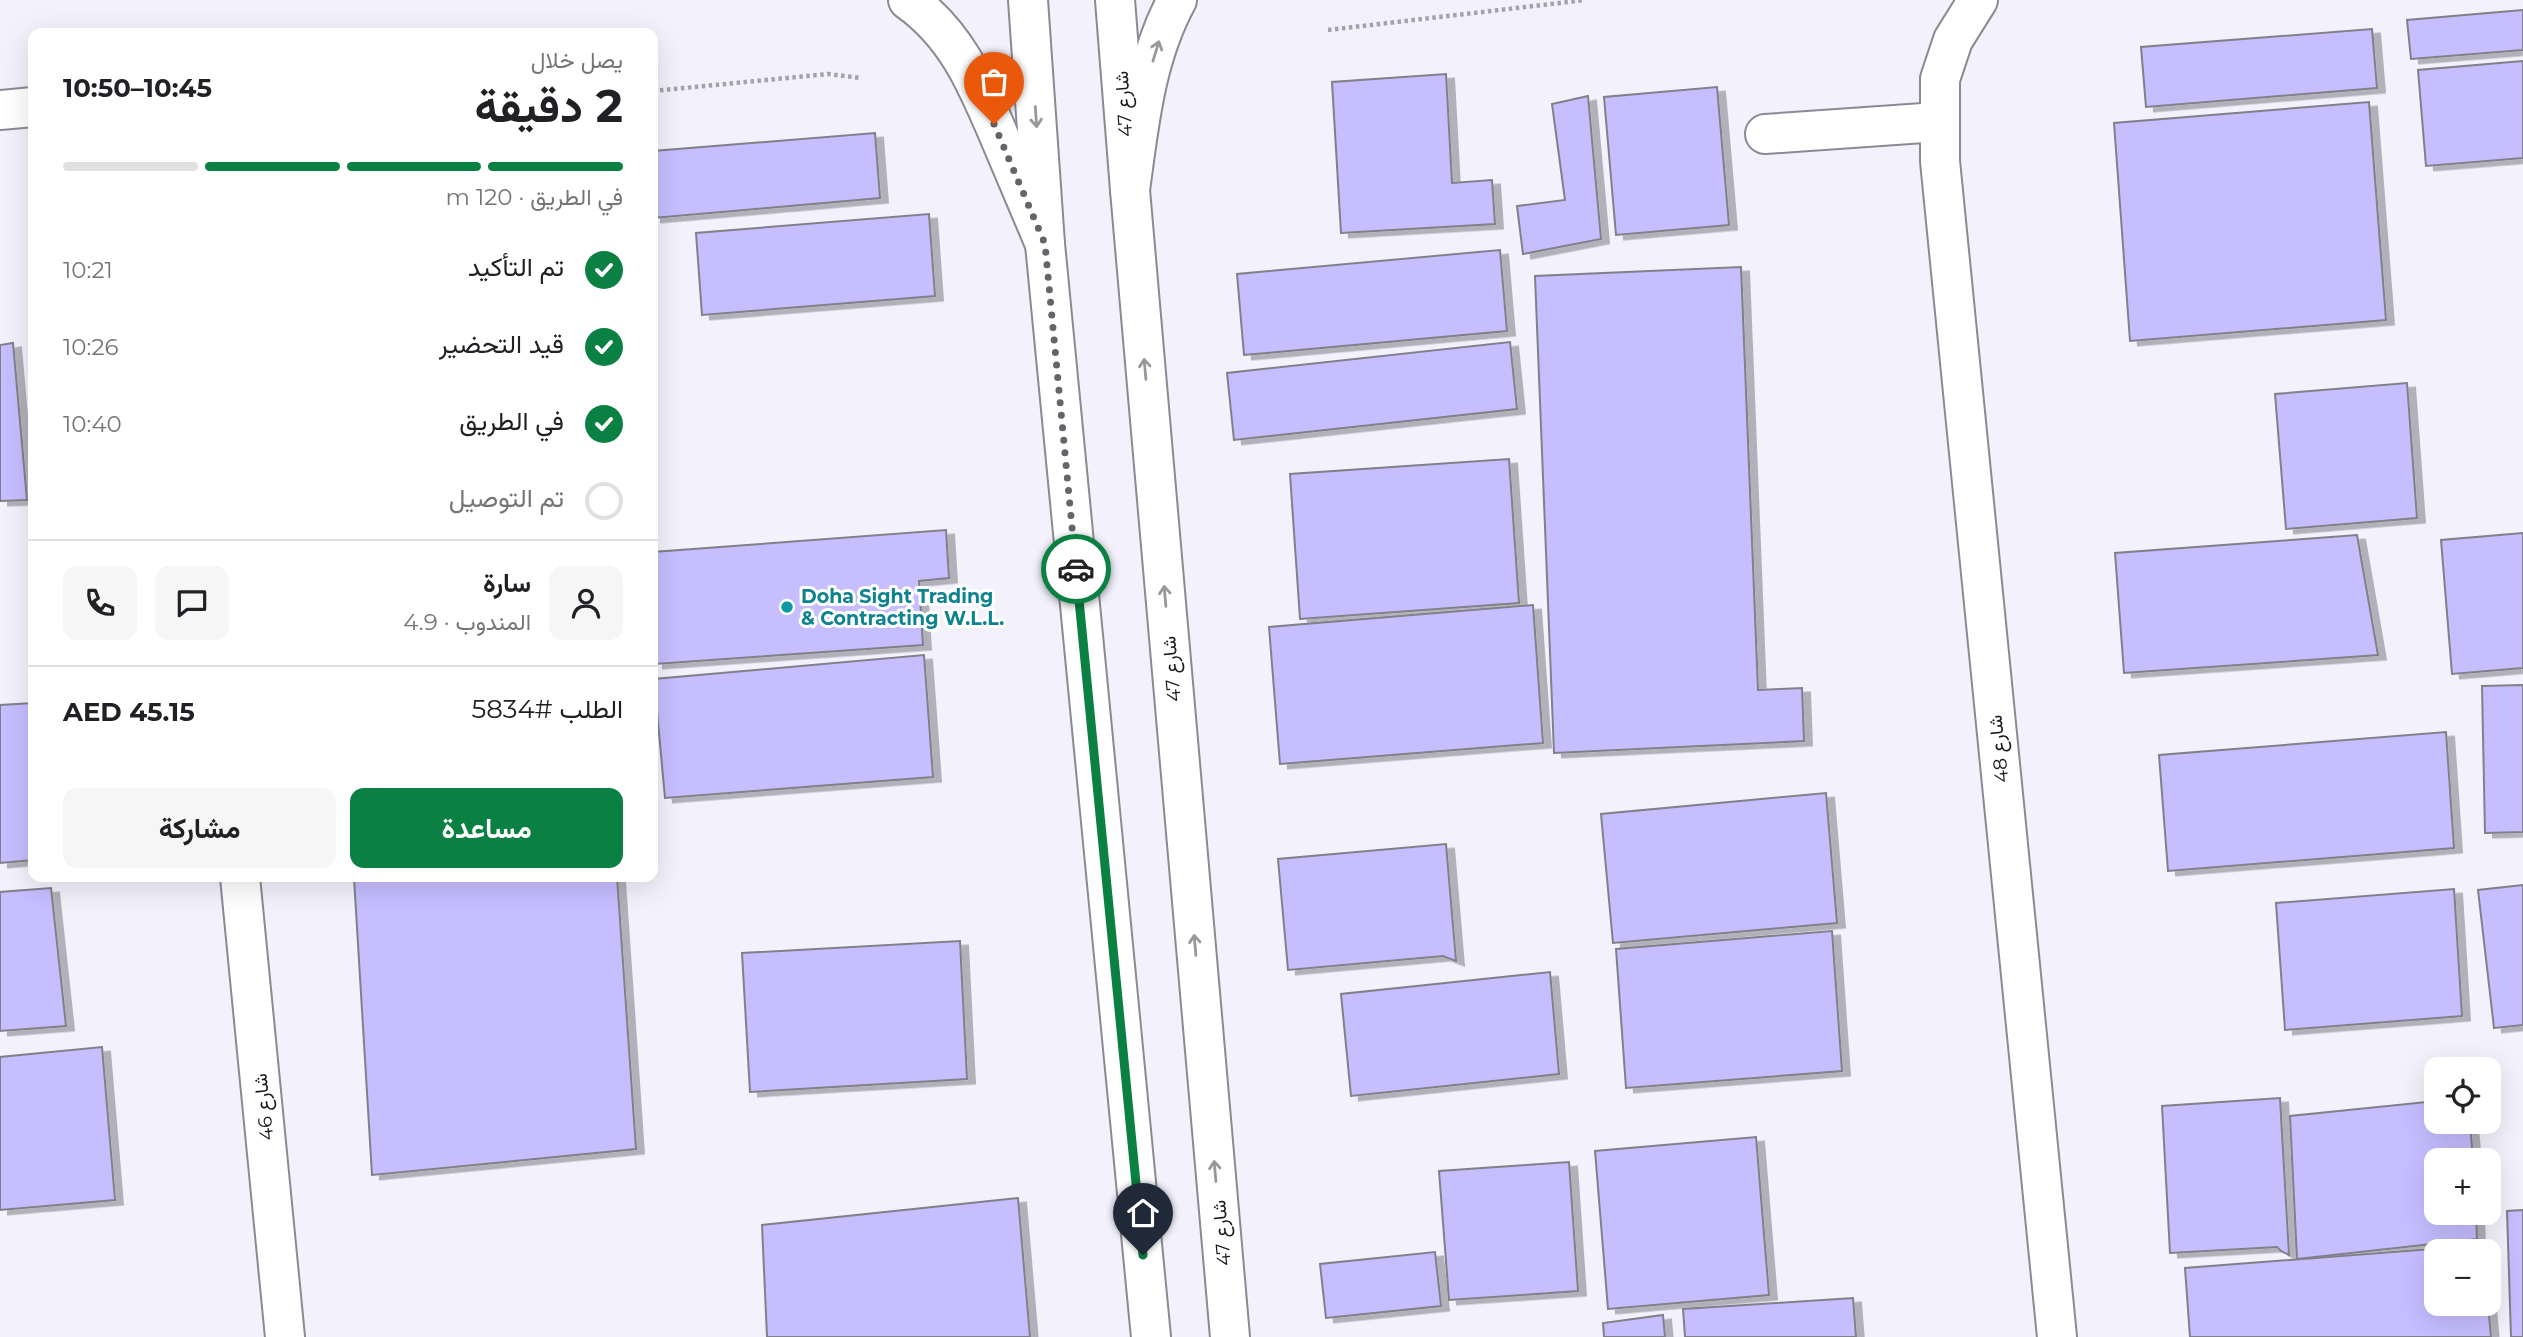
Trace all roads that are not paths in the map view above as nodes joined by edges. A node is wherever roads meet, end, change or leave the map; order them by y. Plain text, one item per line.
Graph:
1 (908, 0) edge
2 (1028, 0) edge
3 (1115, 0) edge
4 (1177, 0) edge
5 (1978, 0) edge
6 (28, 107) edge
7 (0, 110) edge
8 (1938, 122) junction
9 (1765, 134) dead end
10 (1129, 190) junction
11 (1045, 244) junction
12 (240, 882) edge
13 (285, 1337) edge
14 (1151, 1337) edge
15 (1230, 1337) edge
16 (2057, 1337) edge

1 - 11 street
2 -> 11 street
3 - 10 street, شارع 47
10 -> 4 street
5 - 8 street, شارع 48
6 - 7 street
8 - 9 street
8 - 16 street, شارع 48
15 -> 10 street, شارع 47
11 - 14 street
12 - 13 street, شارع 46

